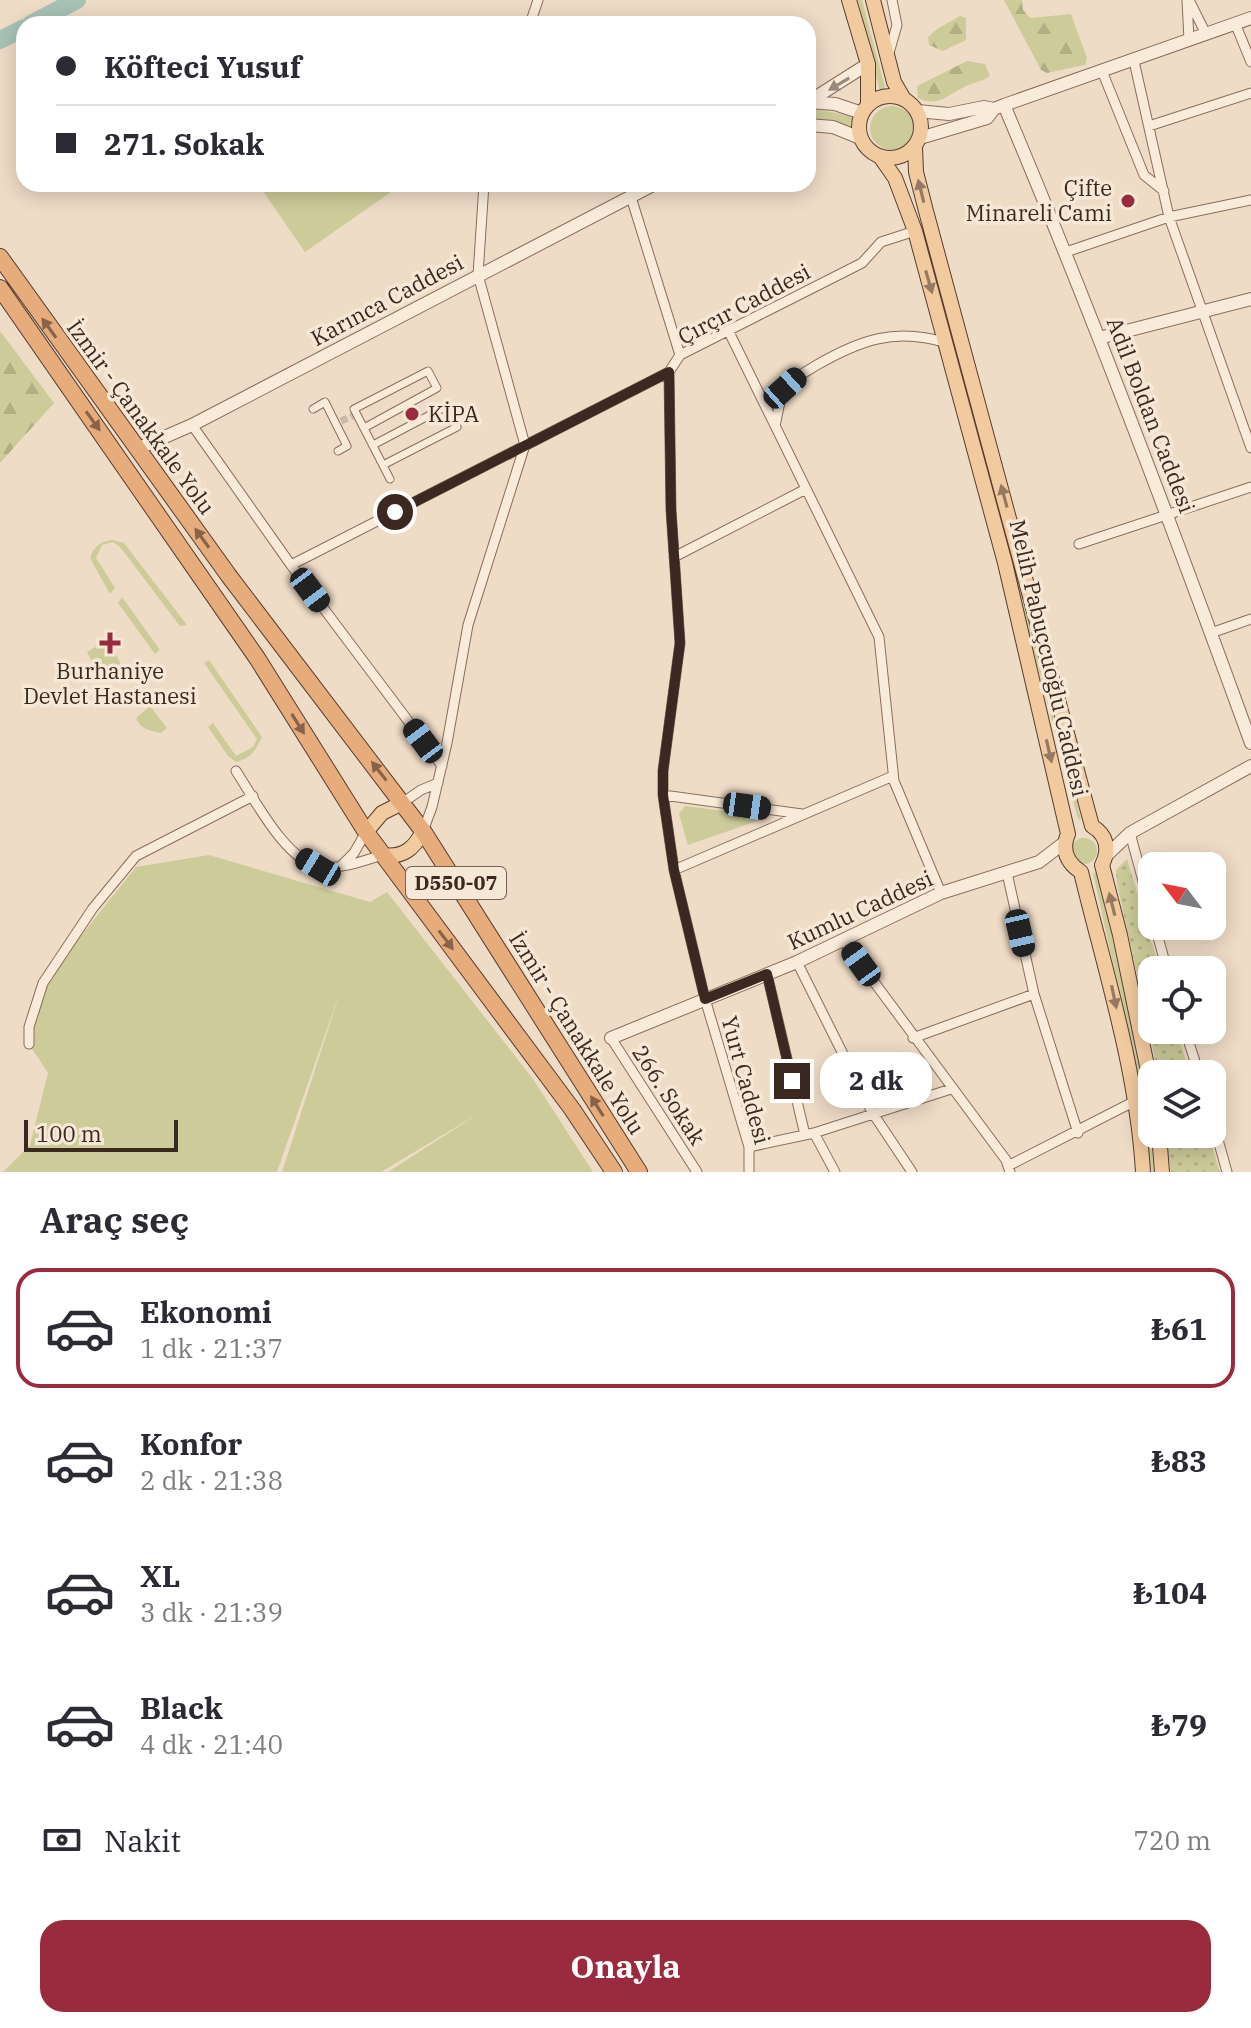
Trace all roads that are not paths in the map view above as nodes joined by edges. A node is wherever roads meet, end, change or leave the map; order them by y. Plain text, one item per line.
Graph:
1 (849, 0) edge
2 (873, 0) edge
3 (892, 0) edge
4 (1188, 0) edge
5 (1251, 18) edge
6 (1235, 23) junction
7 (1206, 34) junction
8 (1189, 40) junction
9 (887, 57) junction
10 (1134, 61) junction
11 (1251, 62) edge
12 (868, 64) junction
13 (1102, 71) junction
14 (1251, 93) edge
15 (816, 97) edge
16 (904, 99) junction
17 (816, 103) edge
18 (999, 107) junction
19 (865, 109) junction
20 (917, 111) junction
21 (816, 126) edge
22 (1149, 126) junction
23 (860, 138) junction
24 (918, 142) junction
25 (881, 158) junction
26 (1164, 191) junction
27 (483, 192) edge
28 (640, 192) edge
29 (631, 197) junction
30 (1251, 200) edge
31 (1169, 217) junction
32 (915, 231) junction
33 (1066, 252) junction
34 (0, 257) edge
35 (478, 275) junction
36 (0, 288) edge
37 (1251, 299) edge
38 (1201, 313) junction
39 (728, 330) junction
40 (1099, 338) junction
41 (947, 343) junction
42 (680, 355) junction
43 (669, 372) junction
44 (437, 388) junction
45 (447, 406) junction
46 (313, 409) dead end
47 (192, 425) junction
48 (775, 426) junction
49 (364, 428) junction
50 (373, 445) junction
51 (525, 445) junction
52 (1251, 448) edge
53 (137, 449) junction
54 (338, 451) dead end
55 (383, 465) junction
56 (390, 479) dead end
57 (1251, 487) edge
58 (806, 489) junction
59 (1168, 514) junction
60 (1079, 544) dead end
61 (674, 557) junction
62 (291, 565) junction
63 (1251, 619) edge
64 (1211, 633) junction
65 (1251, 743) edge
66 (442, 766) junction
67 (1251, 766) edge
68 (236, 771) dead end
69 (893, 776) junction
70 (438, 783) junction
71 (663, 795) junction
72 (253, 796) junction
73 (402, 803) junction
74 (803, 814) junction
75 (1097, 830) junction
76 (423, 831) junction
77 (366, 832) junction
78 (1130, 833) junction
79 (1067, 838) junction
80 (382, 855) junction
81 (1105, 860) junction
82 (1039, 862) junction
83 (1138, 862) edge
84 (341, 867) junction
85 (1076, 868) junction
86 (674, 870) junction
87 (1007, 873) junction
88 (941, 893) junction
89 (843, 940) junction
90 (797, 962) junction
91 (767, 974) junction
92 (1034, 994) junction
93 (705, 999) junction
94 (611, 1038) joint
95 (913, 1038) junction
96 (29, 1044) dead end
97 (1146, 1060) edge
98 (951, 1089) junction
99 (1135, 1101) junction
100 (872, 1112) junction
101 (1078, 1133) junction
102 (809, 1134) junction
103 (749, 1147) junction
104 (1160, 1148) edge
105 (1220, 1148) edge
106 (1009, 1169) edge
107 (614, 1172) edge
108 (639, 1172) edge
109 (697, 1172) edge
110 (749, 1172) edge
111 (835, 1172) edge
112 (912, 1172) edge
113 (1143, 1172) edge
114 (1162, 1172) edge
115 (1227, 1172) edge

1 - 12 main road
2 - 9 main road
3 - 9 street
4 - 7 street
4 - 8 street
5 - 6 street
6 - 7 street
6 - 11 street
7 - 8 street
8 - 10 street
9 - 16 main road
10 - 13 street
10 - 22 street
12 -> 15 street
12 - 19 main road
13 - 18 street
13 - 26 street
14 - 22 street
16 - 19 main road
16 - 20 main road
17 - 19 street
18 - 20 street
18 - 24 street
18 - 33 street, Adil Boldan Caddesi
19 - 23 main road
20 - 24 main road
21 - 23 street
22 - 26 street
23 - 25 main road
24 - 25 main road
75 -> 24 main road, Melih Pabuçcuoğlu Caddesi
25 - 32 main road, Melih Pabuçcuoğlu Caddesi
26 - 31 street
27 - 35 street
28 - 29 street, Karınca Caddesi
29 - 35 street, Karınca Caddesi
29 - 42 street
30 - 31 street
31 - 33 street
31 - 38 street
32 - 39 street, Çırçır Caddesi
32 -> 41 main road, Melih Pabuçcuoğlu Caddesi
33 - 40 street, Adil Boldan Caddesi
53 -> 34 highway, İzmir - Çanakkale Yolu / D550-07
35 - 47 street, Karınca Caddesi
35 - 51 street
36 -> 77 highway, İzmir - Çanakkale Yolu / D550-07
37 - 38 street
38 - 40 street
38 - 52 street
39 - 42 street, Çırçır Caddesi
39 - 48 street
40 - 59 street, Adil Boldan Caddesi
41 - 48 street
41 -> 79 main road, Melih Pabuçcuoğlu Caddesi
42 - 43 street, Çırçır Caddesi
43 - 51 street, Çırçır Caddesi
43 - 61 street, Yurt Caddesi
44 - 45 street
44 - 49 street
44 - 49 street
45 - 50 street
45 - 55 street
46 - 54 street
47 - 53 street, Karınca Caddesi
47 - 62 street
48 - 58 street
49 - 50 street
50 - 55 street
51 - 62 street, Çırçır Caddesi
51 - 66 street
73 -> 53 highway, İzmir - Çanakkale Yolu / D550-07
55 - 56 street
57 - 59 street
58 - 61 street
58 - 69 street
59 - 60 street
59 - 64 street, Adil Boldan Caddesi
61 - 71 street, Yurt Caddesi
62 - 66 street
63 - 64 street
64 - 65 street, Adil Boldan Caddesi
66 - 70 street
67 - 78 street
68 - 72 street
69 - 74 street
69 - 88 street
70 - 73 street
70 - 76 street
71 - 74 street
71 - 86 street, Yurt Caddesi
72 - 84 street
72 - 96 street
73 - 76 highway, İzmir - Çanakkale Yolu / D550-07
73 - 77 main road
74 - 86 street
75 - 78 street
75 - 79 main road
75 - 81 main road, Melih Pabuçcuoğlu Caddesi
76 - 80 main road
108 -> 76 highway, İzmir - Çanakkale Yolu / D550-07
77 - 80 highway, İzmir - Çanakkale Yolu / D550-07
77 - 84 street
78 - 81 street
78 - 83 street
79 - 82 street
79 - 85 main road, Melih Pabuçcuoğlu Caddesi
80 - 84 street
80 -> 107 highway, İzmir - Çanakkale Yolu / D550-07
81 - 85 main road
97 -> 81 main road, Melih Pabuçcuoğlu Caddesi
82 - 85 street
82 - 87 street, Kumlu Caddesi
85 -> 99 main road, Melih Pabuçcuoğlu Caddesi
86 - 93 street, Yurt Caddesi
87 - 88 street, Kumlu Caddesi
87 - 92 street
88 - 89 street, Kumlu Caddesi
89 - 90 street, Kumlu Caddesi
89 - 95 street
90 - 91 street, Kumlu Caddesi
90 - 100 street
91 - 93 street, Kumlu Caddesi
91 - 102 street
92 - 95 street
92 - 101 street
93 - 94 street, Kumlu Caddesi
93 - 103 street, Yurt Caddesi
94 - 109 street, 266. Sokak
95 - 98 street
98 - 100 street
98 - 106 street
99 - 101 street
99 - 113 main road, Melih Pabuçcuoğlu Caddesi
100 - 102 street
100 - 112 street
101 - 106 street
102 - 103 street
102 - 111 street
103 - 110 street, Yurt Caddesi
104 - 114 main road
105 - 115 street

